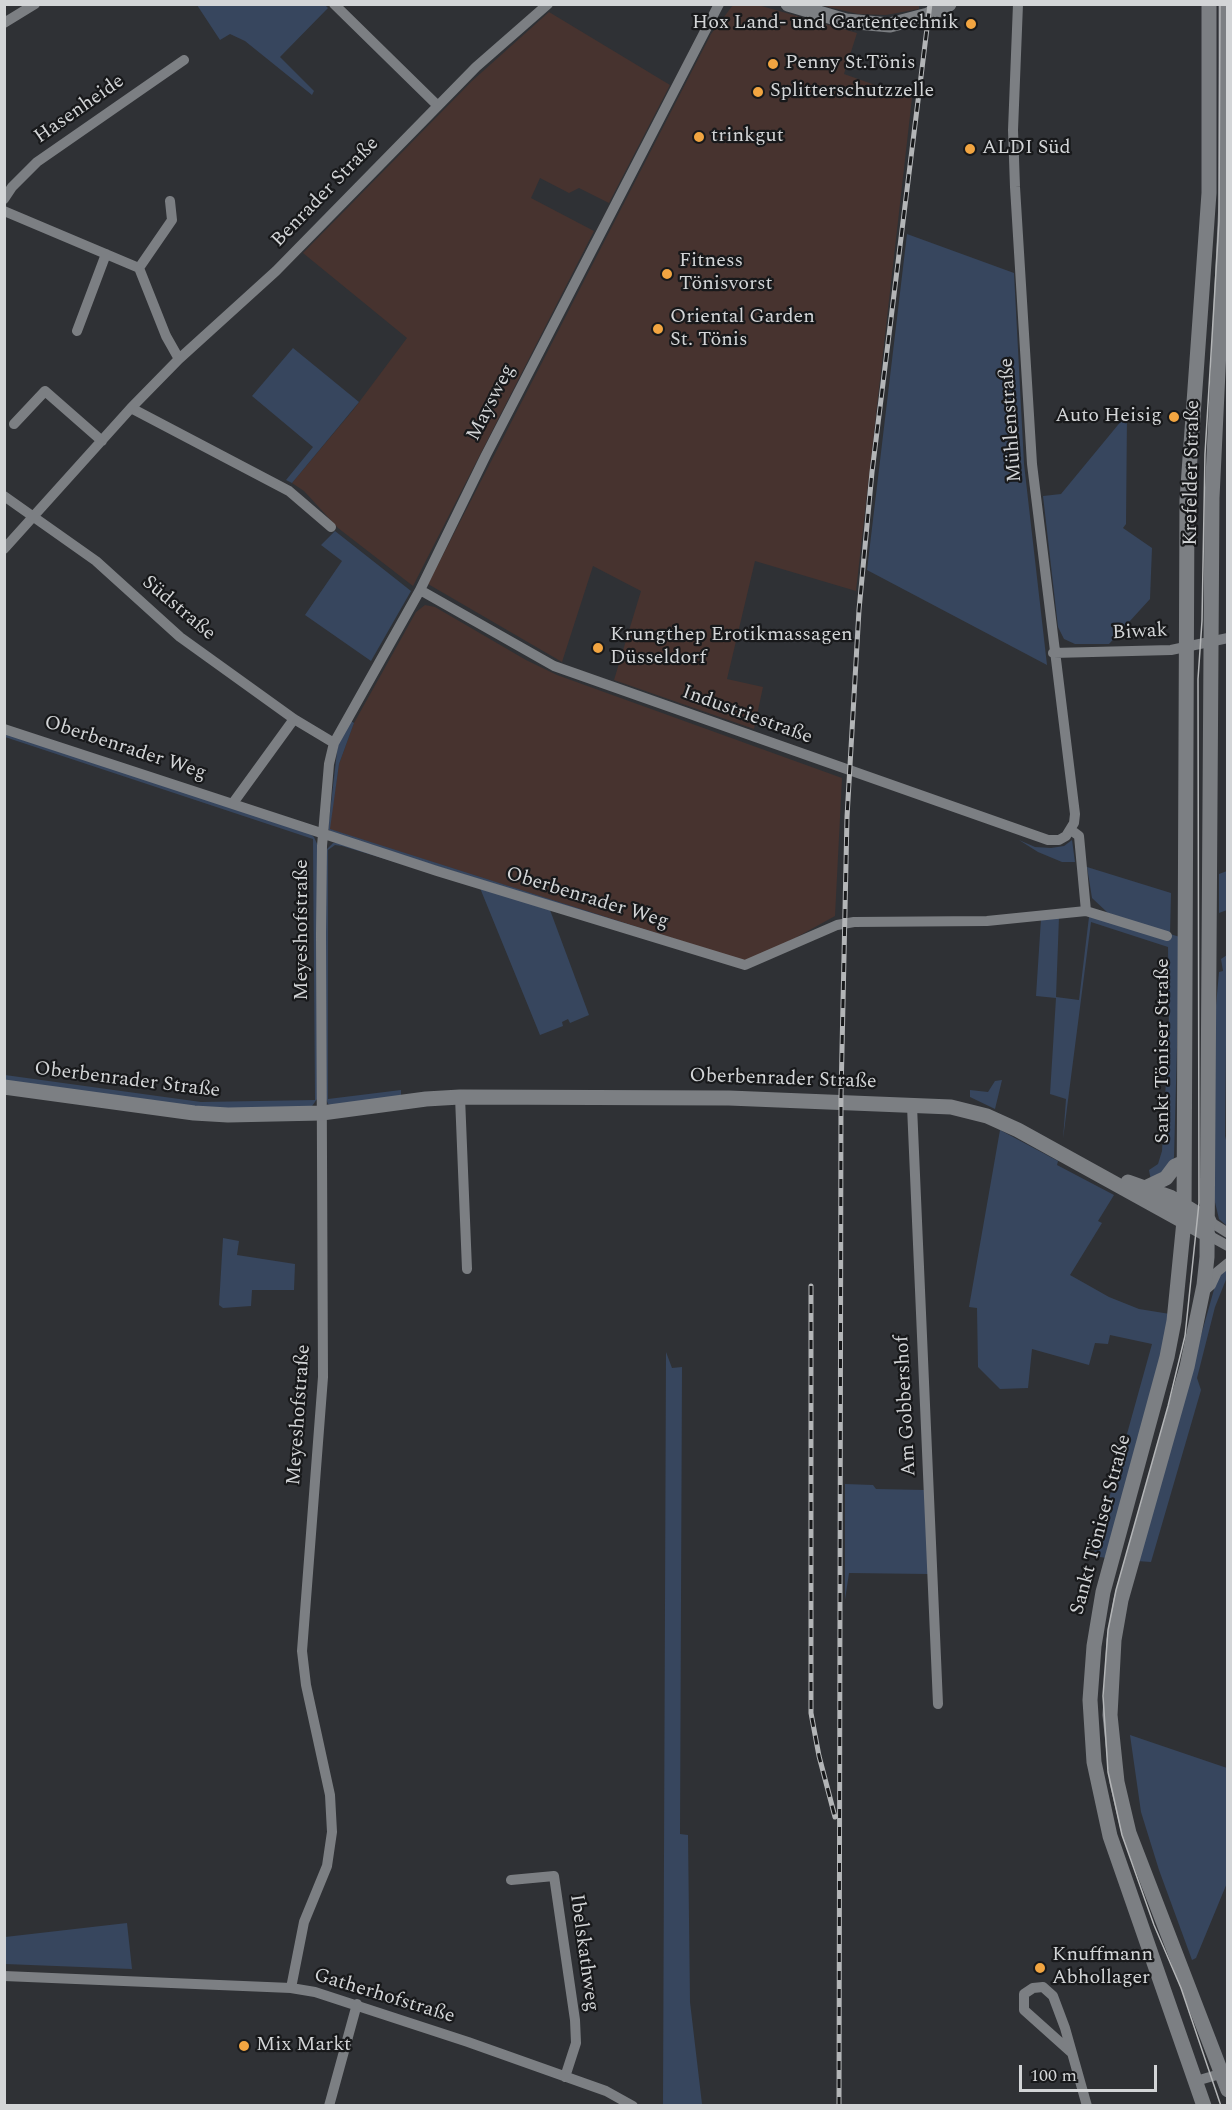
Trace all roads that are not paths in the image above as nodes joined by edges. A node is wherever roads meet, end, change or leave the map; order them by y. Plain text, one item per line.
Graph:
1 (35, 4) edge
2 (334, 4) edge
3 (548, 4) edge
4 (719, 4) edge
5 (788, 4) edge
6 (949, 4) edge
7 (1018, 4) edge
8 (1209, 4) edge
9 (1226, 4) edge
10 (4, 23) edge
11 (184, 60) dead end
12 (437, 105) junction
13 (4, 199) edge
14 (170, 201) dead end
15 (4, 211) edge
16 (106, 254) junction
17 (139, 268) junction
18 (77, 331) dead end
19 (179, 359) junction
20 (131, 408) junction
21 (14, 424) dead end
22 (102, 441) junction
23 (4, 496) edge
24 (36, 516) junction
25 (331, 528) dead end
26 (4, 549) edge
27 (420, 590) junction
28 (1227, 638) edge
29 (1212, 642) junction
30 (1186, 647) junction
31 (1053, 653) junction
32 (294, 719) junction
33 (4, 729) edge
34 (334, 743) junction
35 (234, 802) junction
36 (1071, 830) junction
37 (323, 831) junction
38 (1086, 911) junction
39 (1167, 936) dead end
40 (1185, 939) joint
41 (1208, 945) joint
42 (4, 1087) edge
43 (460, 1097) junction
44 (912, 1106) junction
45 (322, 1113) junction
46 (1184, 1162) junction
47 (1091, 1169) junction
48 (1145, 1188) junction
49 (1184, 1213) junction
50 (1209, 1228) junction
51 (1227, 1233) edge
52 (1227, 1246) edge
53 (1227, 1263) edge
54 (467, 1269) dead end
55 (1203, 1292) junction
56 (938, 1704) dead end
57 (511, 1880) dead end
58 (4, 1976) edge
59 (291, 1988) junction
60 (357, 2004) junction
61 (1072, 2053) junction
62 (1224, 2072) edge
63 (565, 2077) junction
64 (1196, 2081) junction
65 (1227, 2090) edge
66 (329, 2106) edge
67 (633, 2106) edge
68 (1087, 2106) edge
69 (1204, 2106) edge

1 - 10 street
2 - 12 street
3 - 12 street, Benrader Straße
4 - 27 street, Maysweg
5 - 6 main road
7 - 31 street, Mühlenstraße
8 - 30 main road, Krefelder Straße
9 - 29 main road, Krefelder Straße
11 - 13 street, Hasenheide
12 - 19 street, Benrader Straße
14 - 17 street
15 - 16 street
16 - 17 street
16 - 18 street
17 - 19 street
19 - 20 street, Benrader Straße
20 - 22 street, Benrader Straße
20 - 25 street
21 - 22 street
22 - 24 street, Benrader Straße
23 - 24 street, Südstraße
24 - 26 street, Benrader Straße
24 - 32 street, Südstraße
27 - 34 street, Maysweg
27 - 36 street, Industriestraße
28 - 29 street, Biwak
29 - 30 street, Biwak
29 - 41 main road, Krefelder Straße
30 - 31 street, Biwak
30 - 40 main road, Krefelder Straße
31 - 36 street, Mühlenstraße
32 - 34 street, Südstraße
32 - 35 street
33 - 35 street, Oberbenrader Weg
34 - 37 street, Maysweg
35 - 37 street, Oberbenrader Weg
36 - 38 street
37 - 38 street, Oberbenrader Weg
37 - 45 street, Meyeshofstraße
38 - 39 street, Oberbenrader Weg
40 - 46 main road, Sankt Töniser Straße
41 - 50 main road, Sankt Töniser Straße
42 - 45 main road, Oberbenrader Straße
43 - 44 main road, Oberbenrader Straße
43 - 45 main road, Oberbenrader Straße
43 - 54 street
44 - 47 main road, Oberbenrader Straße
44 - 56 street, Am Gobbershof
45 - 59 street, Meyeshofstraße
46 - 48 main road
46 - 49 main road, Sankt Töniser Straße
47 - 48 main road, Oberbenrader Straße
47 - 49 main road, Oberbenrader Straße
48 - 49 main road, Oberbenrader Straße
49 - 50 main road, Oberbenrader Straße
49 - 64 main road, Sankt Töniser Straße
50 - 51 street, Oberbenrader Straße
50 - 52 street, Oberbenrader Straße
50 - 55 main road, Sankt Töniser Straße
53 - 55 street
55 - 62 main road, Sankt Töniser Straße
57 - 63 street, Ibelskathweg
58 - 59 street, Gatherhofstraße
59 - 60 street, Gatherhofstraße
60 - 63 street, Gatherhofstraße
60 - 66 street
61 - 61 street
61 - 68 street
62 - 64 street
62 - 65 main road, Sankt Töniser Straße
63 - 67 street, Gatherhofstraße
64 - 69 main road, Sankt Töniser Straße

